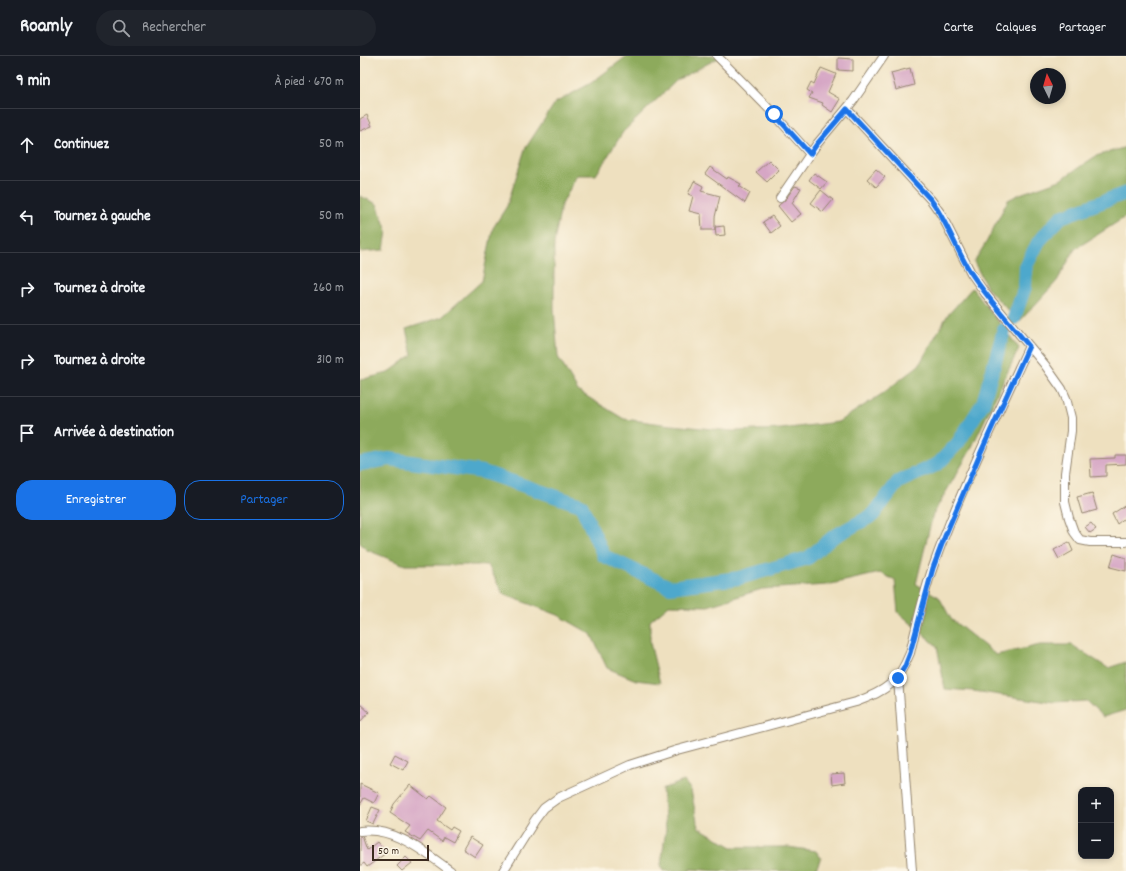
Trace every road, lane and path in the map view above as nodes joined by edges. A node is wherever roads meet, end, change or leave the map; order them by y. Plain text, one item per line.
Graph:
1 (717, 56) edge
2 (884, 56) edge
3 (847, 109) junction
4 (810, 154) junction
5 (780, 198) dead end
6 (1029, 346) junction
7 (1126, 542) edge
8 (898, 678) junction
9 (360, 831) edge
10 (451, 871) edge
11 (503, 871) edge
12 (912, 871) edge

1 - 4 street
2 - 3 street
3 - 4 street
3 - 6 street
4 - 5 street
6 - 7 street
6 - 8 street
8 - 11 street
8 - 12 street
9 - 10 street

